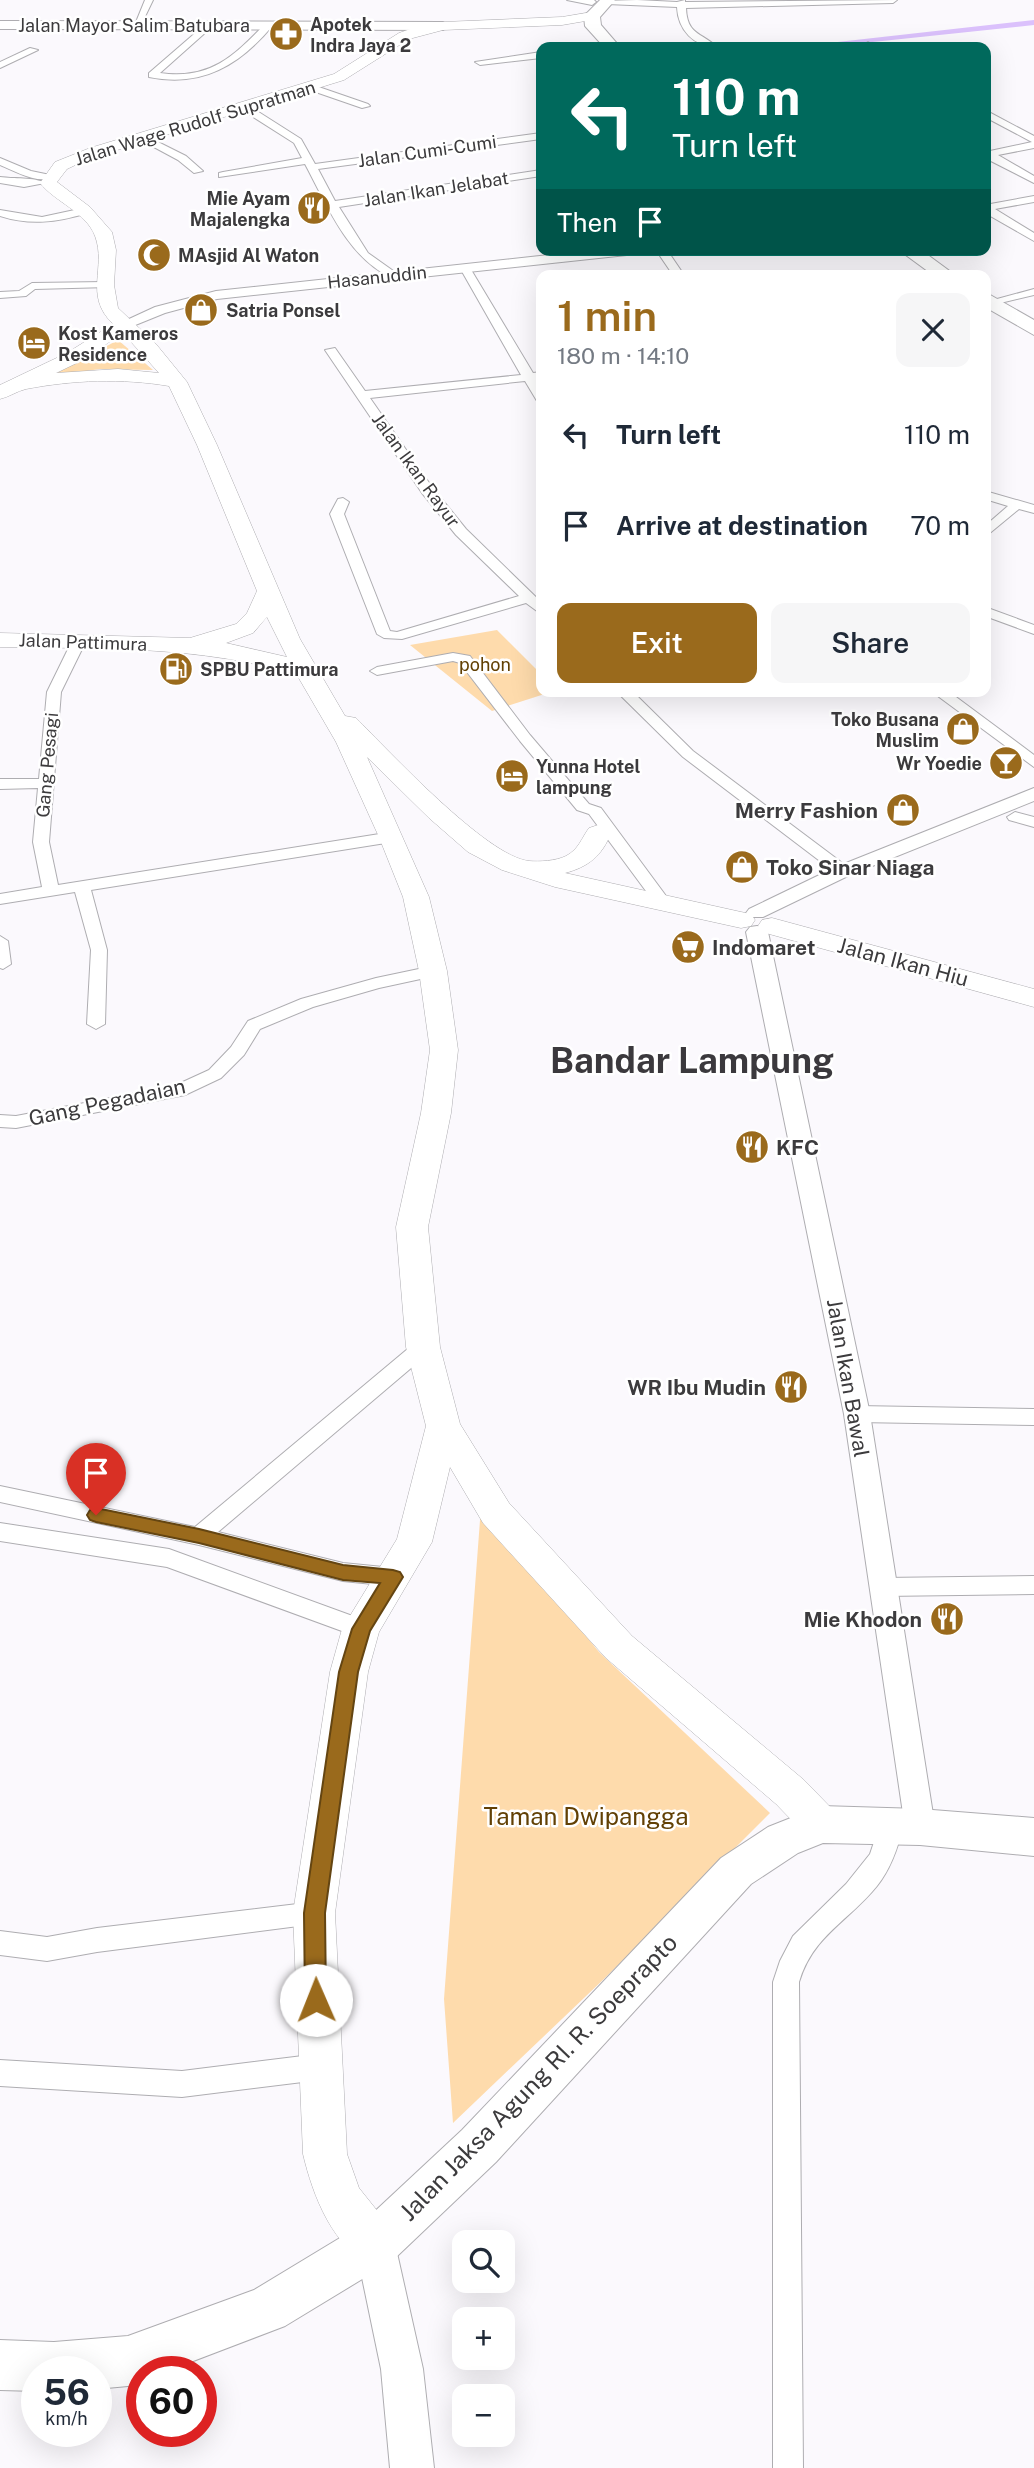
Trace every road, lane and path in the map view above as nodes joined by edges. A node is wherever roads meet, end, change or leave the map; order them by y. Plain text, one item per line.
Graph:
1 (149, 0) edge
2 (571, 0) edge
3 (892, 0) edge
4 (799, 1) edge
5 (682, 2) edge
6 (732, 2) edge
7 (597, 8) edge
8 (211, 24) junction
9 (0, 25) edge
10 (136, 25) junction
11 (270, 25) junction
12 (392, 25) junction
13 (443, 26) junction
14 (404, 36) junction
15 (610, 42) edge
16 (704, 42) edge
17 (33, 50) dead end
18 (536, 56) edge
19 (480, 62) dead end
20 (0, 65) edge
21 (310, 87) junction
22 (250, 105) junction
23 (365, 106) dead end
24 (991, 117) edge
25 (142, 137) junction
26 (536, 137) edge
27 (1034, 142) edge
28 (991, 153) edge
29 (991, 157) edge
30 (0, 161) edge
31 (310, 163) junction
32 (198, 171) dead end
33 (536, 174) edge
34 (223, 175) dead end
35 (49, 179) junction
36 (0, 180) edge
37 (1034, 180) edge
38 (1034, 199) edge
39 (332, 205) junction
40 (991, 207) edge
41 (84, 211) junction
42 (991, 212) edge
43 (0, 213) edge
44 (1034, 238) edge
45 (579, 256) edge
46 (917, 256) edge
47 (465, 268) junction
48 (938, 270) edge
49 (394, 275) junction
50 (105, 285) junction
51 (1034, 292) edge
52 (0, 295) edge
53 (991, 299) edge
54 (991, 302) edge
55 (123, 325) junction
56 (1034, 329) edge
57 (331, 350) dead end
58 (536, 377) edge
59 (527, 378) junction
60 (177, 382) junction
61 (22, 384) junction
62 (536, 391) edge
63 (0, 393) edge
64 (362, 394) junction
65 (991, 497) edge
66 (343, 502) dead end
67 (1016, 505) junction
68 (1034, 509) edge
69 (991, 528) edge
70 (268, 590) junction
71 (528, 598) junction
72 (536, 605) edge
73 (991, 613) edge
74 (1034, 629) edge
75 (288, 639) junction
76 (0, 640) edge
77 (78, 643) junction
78 (165, 645) junction
79 (246, 653) junction
80 (305, 670) junction
81 (377, 671) dead end
82 (629, 697) edge
83 (946, 697) edge
84 (328, 705) junction
85 (1034, 762) edge
86 (48, 783) junction
87 (0, 784) edge
88 (1034, 794) edge
89 (583, 807) junction
90 (1034, 809) edge
91 (1024, 820) edge
92 (598, 833) junction
93 (392, 837) junction
94 (511, 864) junction
95 (843, 871) junction
96 (82, 888) junction
97 (51, 892) junction
98 (0, 899) edge
99 (654, 901) junction
100 (759, 922) junction
101 (0, 941) edge
102 (3, 964) dead end
103 (433, 971) junction
104 (1034, 998) edge
105 (96, 1024) dead end
106 (0, 1121) edge
107 (423, 1347) junction
108 (857, 1414) junction
109 (1034, 1417) edge
110 (443, 1426) junction
111 (0, 1494) edge
112 (0, 1532) edge
113 (199, 1536) junction
114 (393, 1577) junction
115 (1034, 1585) edge
116 (883, 1587) junction
117 (361, 1629) junction
118 (821, 1824) junction
119 (906, 1826) junction
120 (1034, 1836) edge
121 (314, 1913) junction
122 (0, 1943) edge
123 (319, 2067) junction
124 (0, 2073) edge
125 (374, 2244) junction
126 (0, 2365) edge
127 (412, 2468) edge
128 (788, 2468) edge

1 - 10 street
2 - 7 street
3 - 4 street
4 - 6 street
5 - 6 street
5 - 7 street
5 - 16 street
7 - 13 main road, Jalan Mayor Salim Batubara
7 - 15 highway
8 - 10 main road, Jalan Mayor Salim Batubara
8 - 11 main road, Jalan Mayor Salim Batubara
8 - 11 street
9 - 10 main road, Jalan Mayor Salim Batubara
11 - 12 main road, Jalan Mayor Salim Batubara
12 - 13 main road, Jalan Mayor Salim Batubara
12 - 14 main road
13 - 14 main road, Jalan Wage Rudolf Supratman
14 - 21 main road, Jalan Wage Rudolf Supratman
17 - 20 street
18 - 19 street
21 - 22 main road, Jalan Wage Rudolf Supratman
21 - 23 street
22 - 25 main road, Jalan Wage Rudolf Supratman
22 - 31 street
24 - 27 street
25 - 32 street
25 - 35 main road, Jalan Wage Rudolf Supratman
26 - 31 street, Jalan Cumi-Cumi
27 - 28 street
29 - 37 street
30 - 35 street
31 - 34 street, Jalan Cumi-Cumi
31 - 39 street
33 - 39 street, Jalan Ikan Jelabat
35 - 36 street
35 - 41 main road, Jalan Wage Rudolf Supratman
38 - 40 street
39 - 49 street
41 - 43 street
41 - 50 main road, Jalan Wage Rudolf Supratman
42 - 44 street
45 - 47 street, Hasanuddin
46 - 48 highway
47 - 49 street, Hasanuddin
47 - 59 street
49 - 55 street, Hasanuddin
50 - 52 street
50 - 55 main road, Jalan Wage Rudolf Supratman
51 - 53 street
54 - 56 highway
55 - 60 main road, Jalan Wage Rudolf Supratman
55 - 61 main road
57 - 64 street, Jalan Ikan Rayur
58 - 59 street
59 - 62 street
59 - 64 street
60 - 61 main road
60 - 70 main road, Jalan Wage Rudolf Supratman
61 - 63 main road
64 - 71 street, Jalan Ikan Rayur
65 - 67 street
66 - 71 street
67 - 68 street
67 - 69 street
70 - 75 main road, Jalan Wage Rudolf Supratman
70 - 78 main road, Jalan Pattimura
71 - 72 street, Jalan Ikan Rayur
73 - 74 street
75 - 79 main road
75 - 80 main road, Jalan Wage Rudolf Supratman
76 - 77 main road, Jalan Pattimura
77 - 78 main road, Jalan Pattimura
77 - 86 street, Gang Pesagi
78 - 79 main road, Jalan Pattimura
79 - 80 main road, Jalan Pattimura
80 - 84 main road, Jalan Wage Rudolf Supratman
81 - 89 street
82 - 95 street
83 - 85 street
84 - 93 main road, Jalan Wage Rudolf Supratman
84 - 94 main road, Jalan Wage Rudolf Supratman
86 - 87 street
86 - 97 street, Gang Pesagi
88 - 95 street
89 - 92 street
89 - 99 street
90 - 91 street
91 - 100 street
92 - 94 main road
92 - 99 street
93 - 96 street
93 - 103 main road, Jalan Wage Rudolf Supratman
94 - 99 main road, Jalan Wage Rudolf Supratman
95 - 100 street
96 - 97 street
96 - 105 street
97 - 98 street
99 - 100 main road, Jalan Wage Rudolf Supratman
100 - 104 main road, Jalan Ikan Hiu
100 - 108 street, Jalan Ikan Bawal
101 - 102 street
103 - 106 street, Gang Pegadaian
103 - 107 main road, Jalan Wage Rudolf Supratman
107 - 110 main road, Jalan Wage Rudolf Supratman
107 - 113 street
108 - 109 street
108 - 116 street, Jalan Ikan Bawal
110 - 114 main road
110 - 118 main road, Jalan Wage Rudolf Supratman
111 - 113 street
112 - 117 street
113 - 114 street
114 - 117 main road
115 - 116 street
116 - 119 street, Jalan Ikan Bawal
117 - 121 main road
118 - 119 highway
118 - 125 highway, Jalan Jaksa Agung RI. R. Soeprapto
119 - 120 highway
119 - 128 street
121 - 122 street
121 - 123 main road
123 - 124 street
123 - 125 main road
125 - 126 highway, Jalan Jaksa Agung RI. R. Soeprapto
125 - 127 main road

